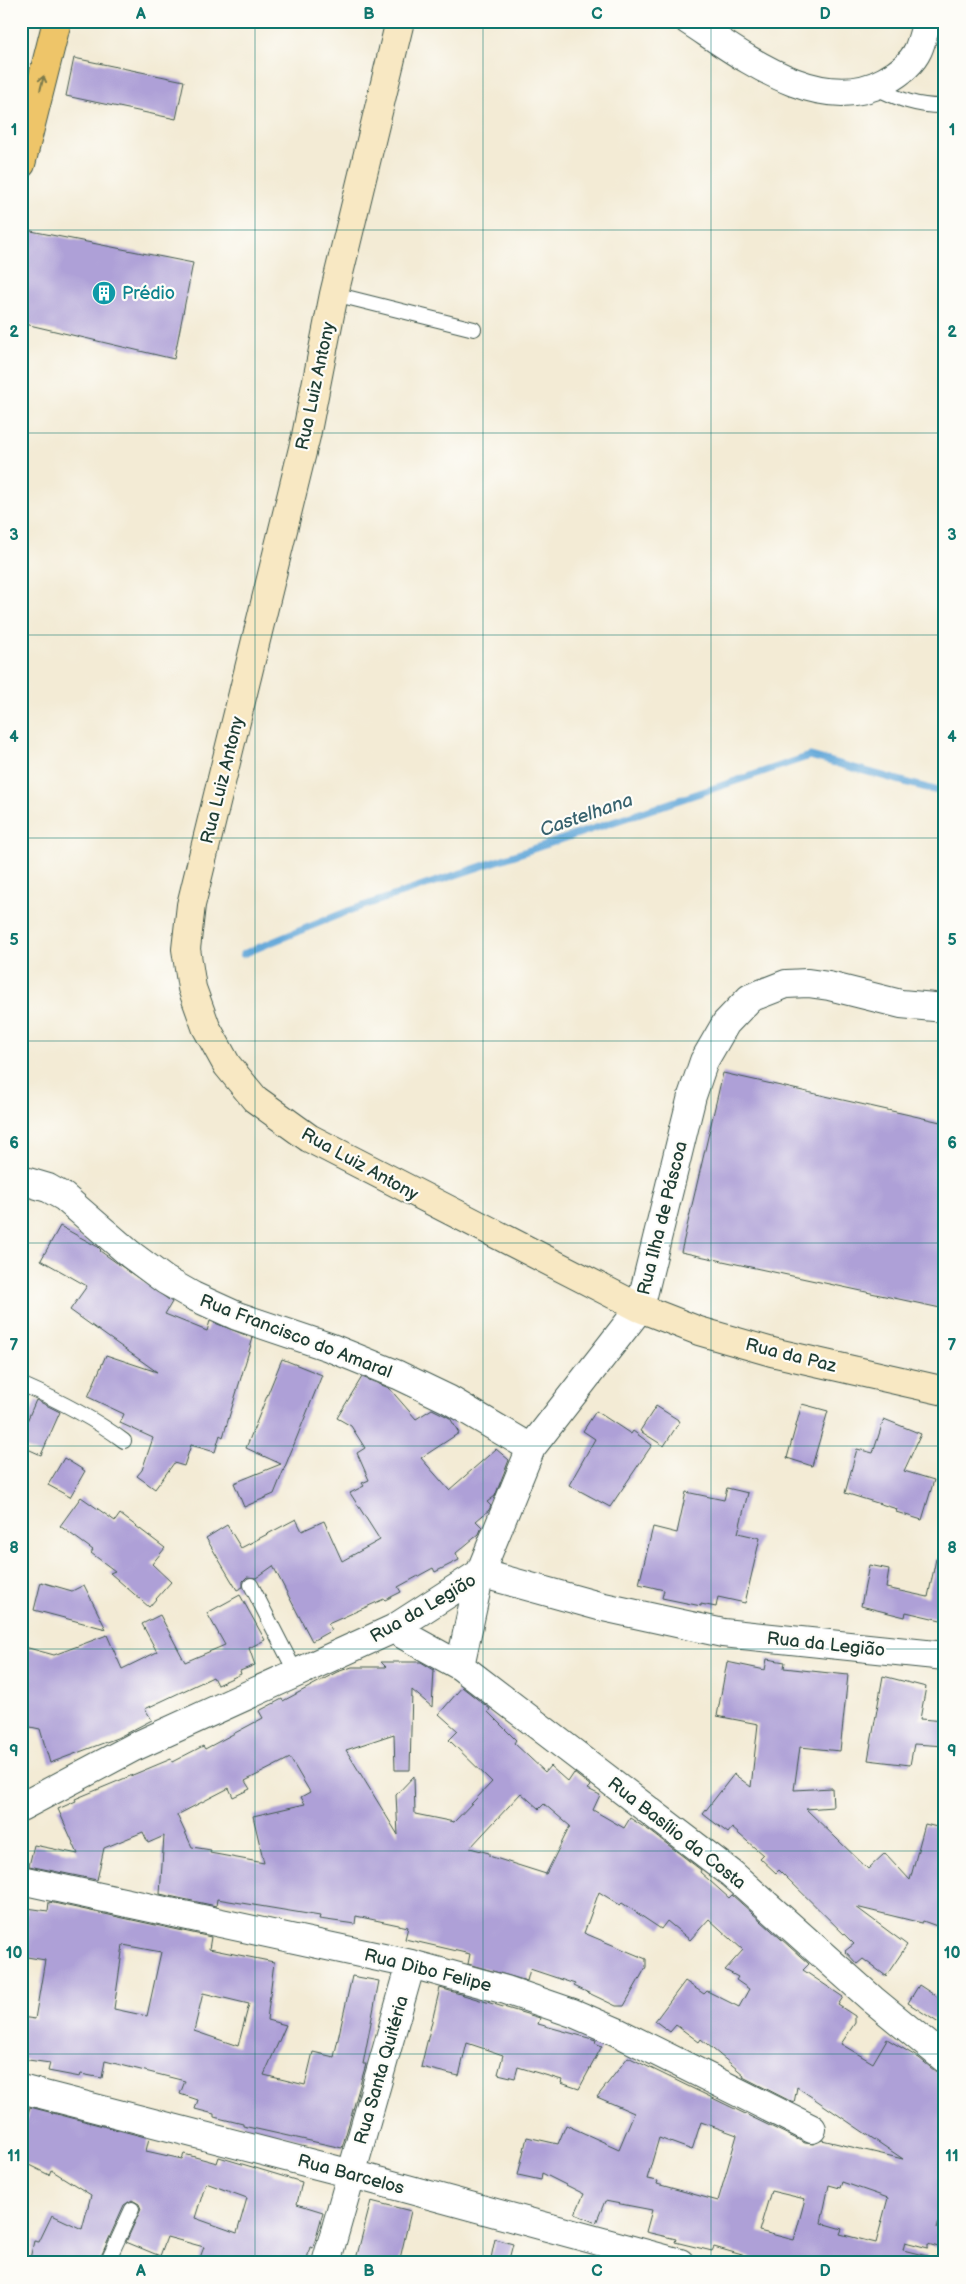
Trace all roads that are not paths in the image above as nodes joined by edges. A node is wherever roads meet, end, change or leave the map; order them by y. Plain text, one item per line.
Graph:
1 (57, 21) edge
2 (400, 21) edge
3 (689, 21) edge
4 (927, 21) edge
5 (874, 87) junction
6 (945, 106) edge
7 (21, 164) edge
8 (334, 294) junction
9 (474, 329) dead end
10 (945, 1008) edge
11 (21, 1180) edge
12 (640, 1308) junction
13 (21, 1384) edge
14 (945, 1391) edge
15 (124, 1441) dead end
16 (531, 1448) junction
17 (480, 1574) junction
18 (252, 1584) dead end
19 (393, 1629) junction
20 (945, 1656) edge
21 (460, 1666) junction
22 (296, 1673) junction
23 (21, 1807) edge
24 (21, 1880) edge
25 (411, 1964) junction
26 (944, 2056) edge
27 (21, 2090) edge
28 (812, 2129) dead end
29 (352, 2174) junction
30 (132, 2209) dead end
31 (107, 2263) edge
32 (326, 2263) edge
33 (680, 2263) edge

7 -> 1 highway
2 - 8 street, Rua Luiz Antony
3 - 5 street
4 - 5 street
5 - 6 lane
8 - 9 lane
8 - 12 street, Rua Luiz Antony
10 - 12 street, Rua Ilha de Páscoa
11 - 16 street, Rua Francisco do Amaral
12 - 14 street, Rua da Paz
12 - 16 street, Rua Ilha de Páscoa
13 - 15 lane
16 - 17 street, Rua Ilha de Páscoa
17 - 19 street, Rua da Legião
17 - 20 street, Rua da Legião
17 - 21 street, Rua Ilha de Páscoa
18 - 22 lane
19 - 21 street, Rua Basílio da Costa
19 - 22 street, Rua da Legião
21 - 26 street, Rua Basílio da Costa
22 - 23 street, Rua da Legião
24 - 25 street, Rua Dibo Felipe
25 - 28 street, Rua Dibo Felipe
25 - 29 street, Rua Santa Quitéria
27 - 29 street, Rua Barcelos
29 - 32 street, Rua Santa Quitéria
29 - 33 street, Rua Barcelos
30 - 31 lane

